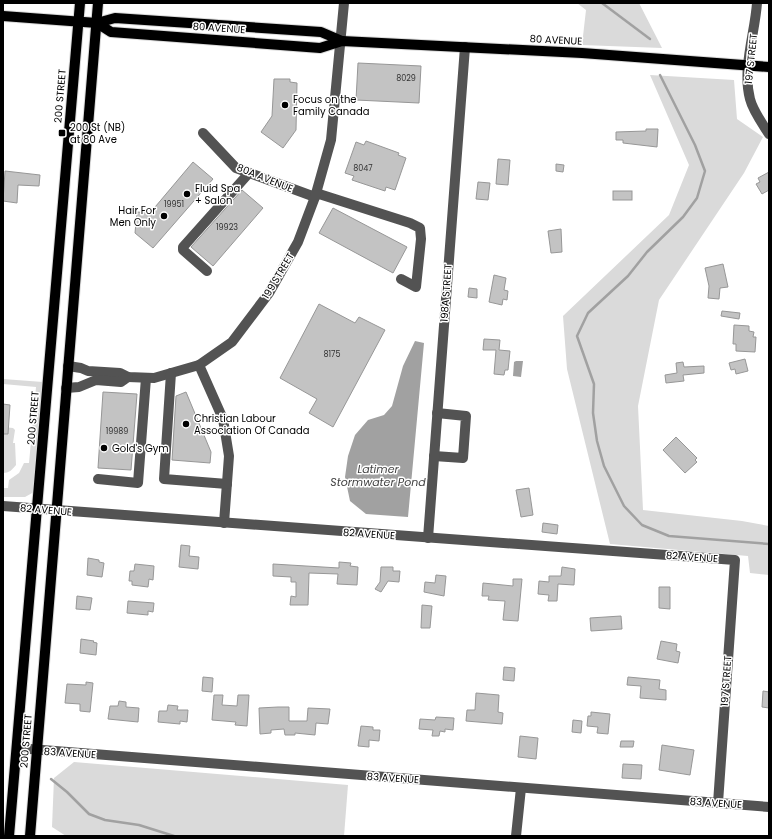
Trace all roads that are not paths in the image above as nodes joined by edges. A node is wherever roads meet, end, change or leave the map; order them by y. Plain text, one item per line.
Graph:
1 (80, 3) edge
2 (98, 3) edge
3 (344, 3) edge
4 (757, 3) edge
5 (3, 16) edge
6 (78, 21) junction
7 (97, 23) junction
8 (342, 41) junction
9 (465, 47) junction
10 (749, 65) junction
11 (769, 67) edge
12 (204, 133) dead end
13 (769, 134) edge
14 (249, 173) junction
15 (316, 195) junction
16 (207, 271) dead end
17 (401, 279) dead end
18 (199, 365) junction
19 (68, 366) junction
20 (171, 373) junction
21 (128, 377) junction
22 (146, 378) junction
23 (66, 388) junction
24 (437, 413) junction
25 (434, 456) junction
26 (98, 479) dead end
27 (227, 484) junction
28 (3, 506) edge
29 (37, 509) junction
30 (57, 511) junction
31 (224, 523) junction
32 (428, 538) junction
33 (735, 560) joint
34 (17, 748) junction
35 (37, 750) junction
36 (521, 788) junction
37 (718, 802) junction
38 (769, 807) edge
39 (9, 836) edge
40 (30, 836) edge
41 (516, 836) edge

1 - 6 main road, 200 STREET
2 - 7 main road, 200 STREET
3 - 8 street, 199 STREET
4 - 10 street, 197 STREET
5 - 6 main road, 80 AVENUE
6 - 7 main road, 80 AVENUE
6 - 29 main road, 200 STREET
7 - 8 main road, 80 AVENUE
7 - 8 main road, 80 AVENUE
7 - 19 main road, 200 STREET
8 - 9 main road, 80 AVENUE
8 - 15 street, 199 STREET
9 - 10 main road, 80 AVENUE
9 - 24 street, 198A STREET
10 - 11 main road, 80 AVENUE
10 - 13 street, 197 STREET
12 - 14 street, 80A AVENUE
14 - 15 street, 80A AVENUE
14 - 16 street
15 - 17 street, 80A AVENUE
15 - 18 street, 199 STREET
18 - 20 street, 199 STREET
18 - 27 street
19 - 21 street
19 - 23 main road, 200 STREET
20 - 22 street, 199 STREET
20 - 27 street
21 - 22 street, 199 STREET
21 - 23 street
22 - 26 street
23 - 30 main road, 200 STREET
24 - 25 street, 198A STREET
24 - 25 street
25 - 32 street, 198A STREET
27 - 31 street
28 - 29 street, 82 AVENUE
29 - 30 street, 82 AVENUE
29 - 34 main road, 200 STREET
30 - 31 street, 82 AVENUE
30 - 35 main road, 200 STREET
31 - 32 street, 82 AVENUE
32 - 33 street, 82 AVENUE
33 - 37 street, 197 STREET
34 - 35 street, 83 AVENUE
34 - 39 main road, 200 STREET
35 - 36 street, 83 AVENUE
35 - 40 main road, 200 STREET
36 - 37 street, 83 AVENUE
36 - 41 street
37 - 38 street, 83 AVENUE

